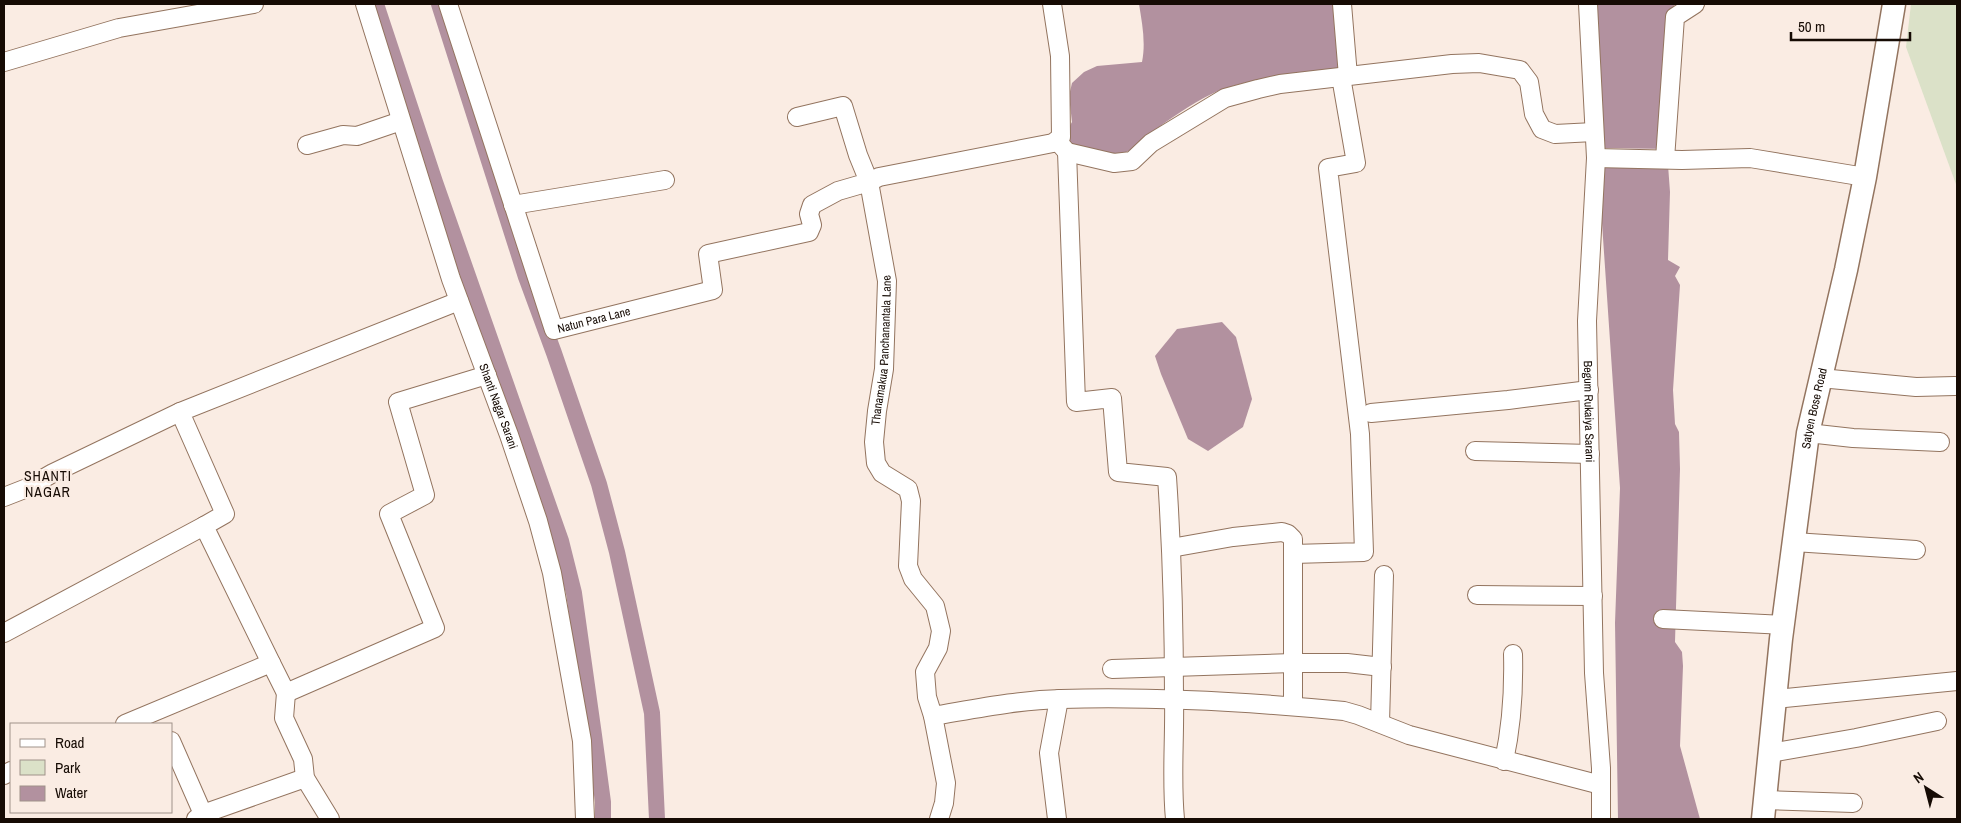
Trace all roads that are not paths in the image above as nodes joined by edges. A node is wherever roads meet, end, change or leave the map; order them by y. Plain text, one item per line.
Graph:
1 (254, 4) edge
2 (365, 4) edge
3 (448, 4) edge
4 (1052, 4) edge
5 (1342, 4) edge
6 (1588, 4) edge
7 (1695, 4) edge
8 (1894, 4) edge
9 (164, 12) edge
10 (4, 62) edge
11 (1344, 76) junction
12 (797, 117) dead end
13 (401, 121) junction
14 (1594, 132) junction
15 (307, 145) dead end
16 (1062, 146) junction
17 (1596, 158) junction
18 (1665, 158) junction
19 (1865, 177) junction
20 (665, 180) dead end
21 (869, 182) junction
22 (513, 205) junction
23 (459, 301) junction
24 (487, 376) junction
25 (1820, 378) junction
26 (1955, 386) dead end
27 (1588, 390) junction
28 (180, 412) junction
29 (1371, 413) dead end
30 (1808, 432) junction
31 (1940, 442) dead end
32 (1475, 451) dead end
33 (1590, 454) junction
34 (4, 496) edge
35 (204, 526) junction
36 (1794, 542) junction
37 (1171, 548) junction
38 (1916, 550) dead end
39 (1293, 554) junction
40 (1384, 575) dead end
41 (1477, 595) dead end
42 (1593, 596) junction
43 (1663, 619) dead end
44 (1783, 625) junction
45 (4, 633) edge
46 (1513, 654) dead end
47 (271, 663) junction
48 (1293, 663) junction
49 (1174, 667) junction
50 (1382, 667) junction
51 (1112, 669) dead end
52 (1957, 681) edge
53 (286, 693) junction
54 (1059, 699) junction
55 (1775, 699) junction
56 (1174, 700) junction
57 (1293, 706) junction
58 (933, 716) junction
59 (161, 717) edge
60 (1937, 721) dead end
61 (130, 723) edge
62 (1380, 723) junction
63 (172, 744) edge
64 (1770, 753) junction
65 (1504, 761) junction
66 (305, 778) junction
67 (1601, 785) junction
68 (1853, 802) dead end
69 (1764, 810) edge
70 (200, 816) edge
71 (330, 819) edge
72 (585, 819) edge
73 (939, 819) edge
74 (1057, 819) edge
75 (1175, 819) edge
76 (1601, 819) edge

1 - 9 street
2 - 13 street, Shanti Nagar Sarani
3 - 22 street, Natun Para Lane
4 - 16 street
5 - 11 street
6 - 14 street, Begum Rukaiya Sarani
7 - 18 street
8 - 19 main road, Satyen Bose Road
9 - 10 street
11 - 14 street
11 - 16 street
11 - 39 street
12 - 21 street
13 - 15 street
13 - 23 street, Shanti Nagar Sarani
14 - 17 street, Begum Rukaiya Sarani
16 - 21 street
16 - 37 street
17 - 18 street
17 - 27 street, Begum Rukaiya Sarani
18 - 19 street
19 - 25 main road, Satyen Bose Road
20 - 22 street
21 - 22 street, Natun Para Lane
21 - 58 street, Thanamakua Panchanantala Lane
23 - 24 street, Shanti Nagar Sarani
23 - 28 street
24 - 53 street
24 - 72 street, Shanti Nagar Sarani
25 - 26 street
25 - 30 main road, Satyen Bose Road
27 - 29 street
27 - 33 street, Begum Rukaiya Sarani
28 - 34 street
28 - 35 street
30 - 31 street
30 - 36 main road, Satyen Bose Road
32 - 33 street
33 - 42 street, Begum Rukaiya Sarani
35 - 45 street
35 - 47 street
36 - 38 street
36 - 44 main road, Satyen Bose Road
37 - 39 street
37 - 49 street
39 - 48 street
40 - 50 street
41 - 42 street
42 - 67 street, Begum Rukaiya Sarani
43 - 44 street
44 - 55 main road, Satyen Bose Road
46 - 65 street
47 - 53 street
47 - 59 street
48 - 49 street
48 - 50 street
48 - 57 street
49 - 51 street
49 - 56 street
50 - 62 street
52 - 55 street
53 - 66 street
54 - 56 street
54 - 58 street
54 - 74 street
55 - 64 main road, Satyen Bose Road
56 - 57 street
56 - 75 street
57 - 62 street
58 - 73 street, Thanamakua Panchanantala Lane
59 - 61 street
60 - 64 street
62 - 65 street
63 - 70 street
64 - 69 main road, Satyen Bose Road
65 - 67 street
66 - 70 street
66 - 71 street
67 - 76 street, Begum Rukaiya Sarani
68 - 69 street

